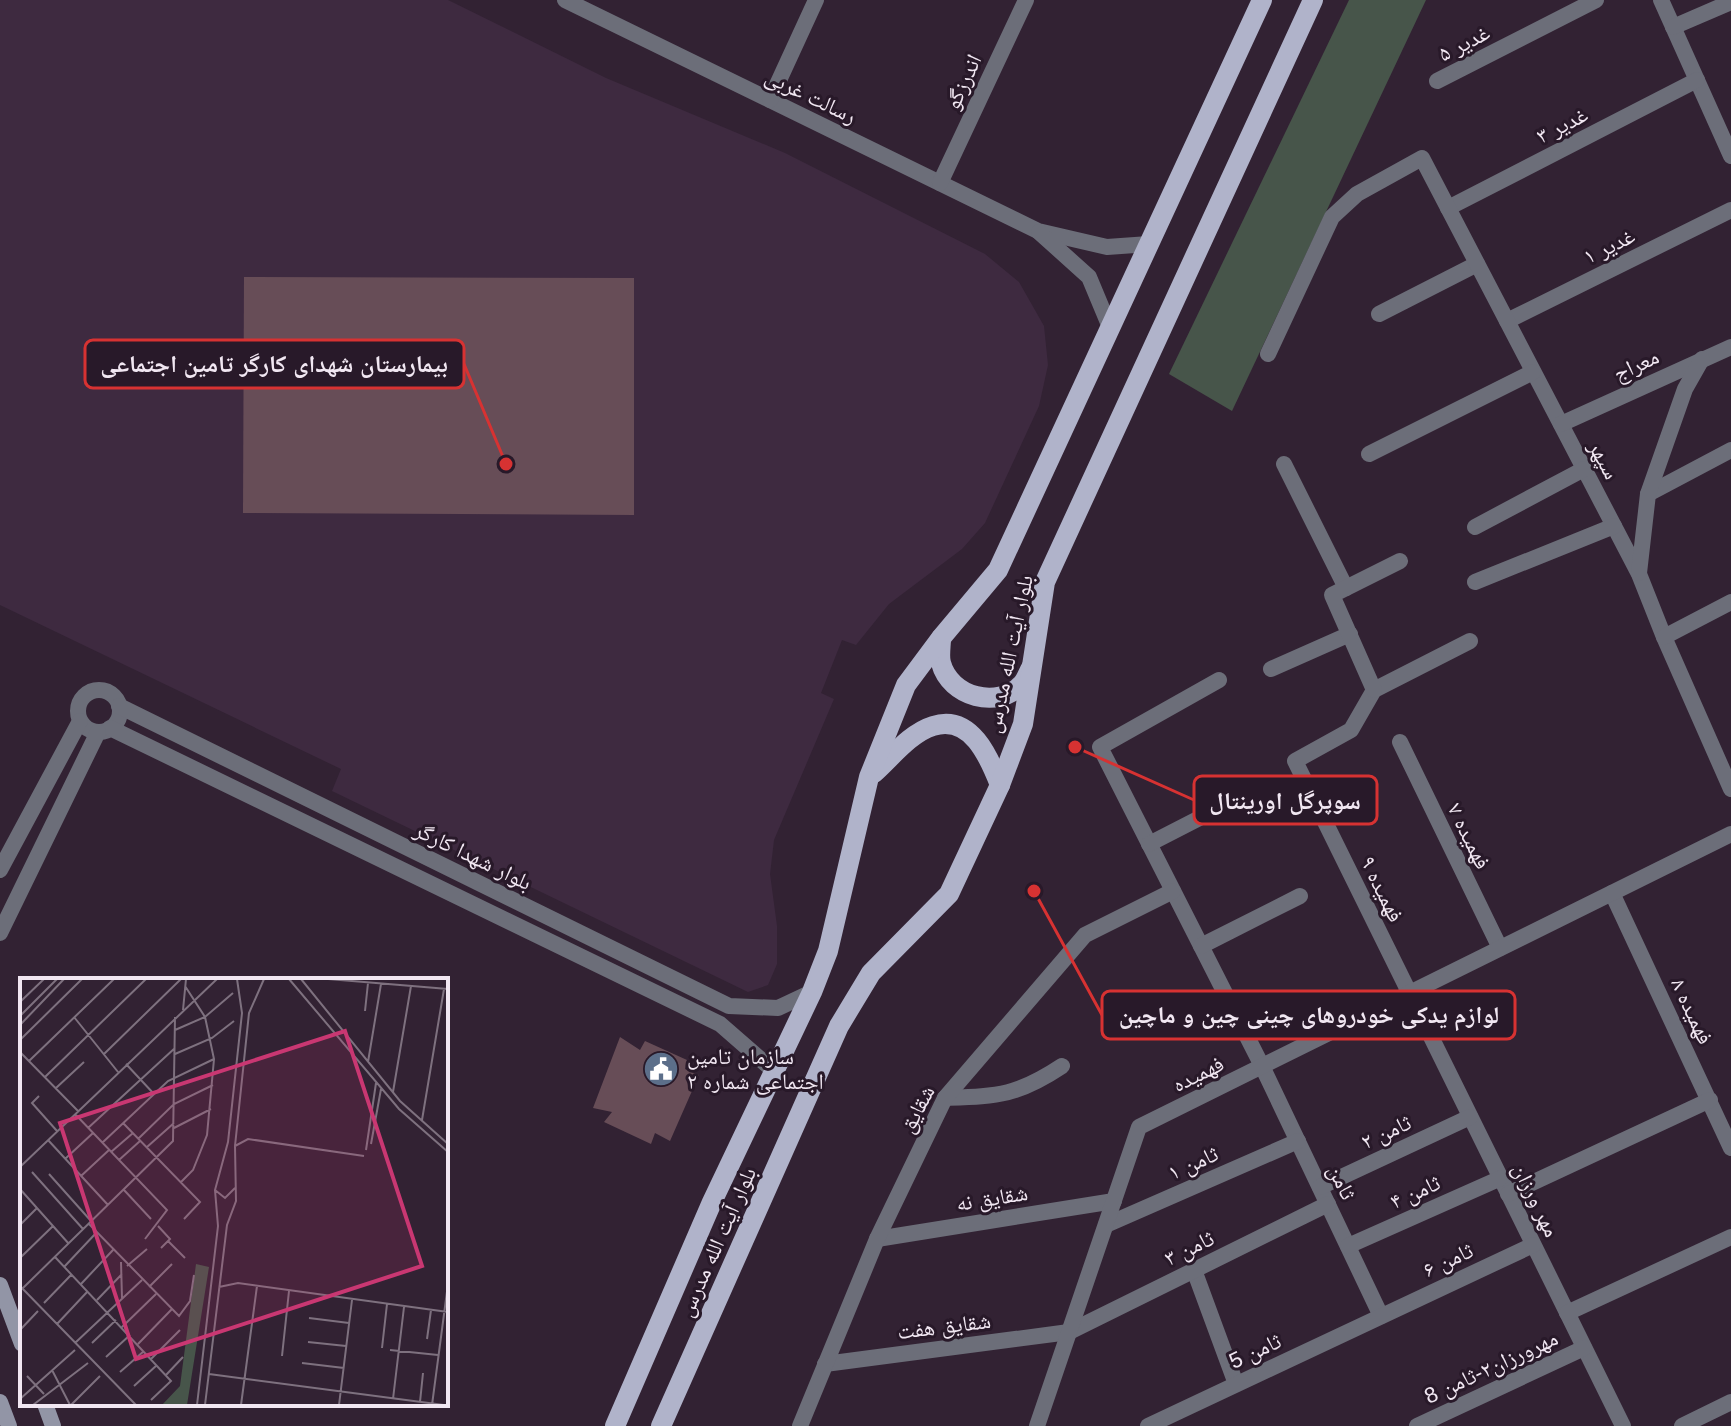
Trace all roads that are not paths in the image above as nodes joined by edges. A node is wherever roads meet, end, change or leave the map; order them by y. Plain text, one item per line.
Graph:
1 (565, 0) edge
2 (816, 0) edge
3 (1026, 0) edge
4 (1262, 0) edge
5 (1313, 0) edge
6 (1596, 0) edge
7 (1661, 0) edge
8 (1731, 2) edge
9 (1673, 27) junction
10 (1697, 80) junction
11 (1437, 81) dead end
12 (770, 100) junction
13 (1729, 145) edge
14 (940, 183) junction
15 (1448, 208) junction
16 (1731, 210) edge
17 (1038, 231) junction
18 (1149, 244) junction
19 (1477, 264) junction
20 (1379, 314) dead end
21 (1507, 321) junction
22 (1109, 325) junction
23 (1731, 347) edge
24 (1268, 354) dead end
25 (1702, 359) junction
26 (1533, 372) junction
27 (1561, 424) junction
28 (1731, 450) edge
29 (1369, 454) dead end
30 (1284, 464) dead end
31 (1584, 469) junction
32 (1648, 494) junction
33 (1614, 526) junction
34 (1475, 527) dead end
35 (1400, 561) dead end
36 (1639, 574) junction
37 (1475, 582) dead end
38 (1346, 588) junction
39 (1731, 602) edge
40 (1350, 634) junction
41 (1664, 637) junction
42 (941, 638) junction
43 (1470, 641) dead end
44 (1034, 664) junction
45 (1271, 669) dead end
46 (1219, 680) dead end
47 (1374, 690) junction
48 (119, 706) junction
49 (80, 721) junction
50 (104, 730) junction
51 (1400, 742) dead end
52 (1725, 760) edge
53 (869, 777) junction
54 (1000, 785) junction
55 (1260, 787) dead end
56 (1731, 789) edge
57 (1731, 834) edge
58 (1149, 844) junction
59 (0, 870) edge
60 (1173, 891) junction
61 (1612, 893) junction
62 (1300, 896) dead end
63 (0, 933) edge
64 (1201, 946) junction
65 (1500, 948) junction
66 (812, 992) junction
67 (1409, 993) junction
68 (1062, 1066) dead end
69 (1262, 1066) junction
70 (775, 1072) junction
71 (945, 1098) junction
72 (1710, 1100) junction
73 (1470, 1117) junction
74 (1298, 1141) junction
75 (1731, 1148) edge
76 (1504, 1186) junction
77 (1320, 1187) junction
78 (1114, 1201) junction
79 (1328, 1204) junction
80 (1106, 1225) junction
81 (1731, 1237) edge
82 (877, 1239) junction
83 (1533, 1245) junction
84 (1348, 1246) junction
85 (1194, 1270) junction
86 (0, 1285) edge
87 (1567, 1313) junction
88 (1381, 1316) junction
89 (1069, 1332) junction
90 (20, 1339) edge
91 (1584, 1348) junction
92 (825, 1364) junction
93 (1236, 1384) junction
94 (0, 1402) edge
95 (1731, 1402) edge
96 (46, 1406) edge
97 (1156, 1424) edge
98 (9, 1426) edge
99 (53, 1426) edge
100 (615, 1426) edge
101 (661, 1426) edge
102 (800, 1426) edge
103 (1037, 1426) edge
104 (1417, 1426) edge
105 (1623, 1426) edge
106 (1682, 1426) edge

1 - 12 street, رسالت غربی
2 - 12 street
3 - 14 street, اندرزگو
4 - 18 main road, بلوار آیت الله مدرس
5 - 44 main road, بلوار آیت الله مدرس
6 - 11 street, غدیر ۵
7 - 9 street
8 - 9 street
9 - 10 street
10 - 13 street
10 - 15 street, غدیر ۳
12 - 14 street, رسالت غربی
14 - 17 street, رسالت غربی
15 - 19 street, سپهر
15 - 24 street, سپهر
16 - 21 street, غدیر ۱
17 - 18 street, رسالت غربی
17 - 22 street, رسالت غربی
18 - 22 main road, بلوار آیت الله مدرس
19 - 20 street
19 - 21 street, سپهر
21 - 26 street, سپهر
22 - 42 main road, بلوار آیت الله مدرس
23 - 25 street, معراج
25 - 27 street, معراج
25 - 32 street
26 - 27 street, سپهر
26 - 29 street
27 - 31 street, سپهر
28 - 32 street
30 - 38 street
31 - 33 street, سپهر
31 - 34 street
32 - 36 street
33 - 36 street, سپهر
33 - 37 street
35 - 38 street
36 - 41 street, سپهر
38 - 40 street
39 - 41 street
40 - 45 street
40 - 47 street
41 - 52 street, سپهر
42 - 44 main road
42 - 53 main road, بلوار آیت الله مدرس
43 - 47 street
44 - 54 main road, بلوار آیت الله مدرس
46 - 58 street, ثامن
47 - 67 street, فهمیده ۹
48 - 49 street
48 - 50 street
48 - 66 street, بلوار شهدا کارگر
49 - 50 street
49 - 59 street
50 - 63 street
50 - 70 street, بلوار شهدا کارگر
51 - 65 street, فهمیده ۷
52 - 56 street, سپهر
53 - 54 main road
53 - 66 main road, بلوار آیت الله مدرس
54 - 101 main road, بلوار آیت الله مدرس
55 - 58 street
57 - 61 street, فهمیده
58 - 60 street, ثامن
60 - 64 street, ثامن
60 - 71 street, شقایق
61 - 65 street, فهمیده
61 - 72 street, فهمیده ۸
62 - 64 street
64 - 69 street, ثامن
65 - 67 street, فهمیده
66 - 70 main road, بلوار آیت الله مدرس
67 - 69 street, فهمیده
67 - 73 street, مهر ورزان
68 - 71 street
69 - 74 street, ثامن
69 - 78 street, فهمیده
70 - 100 main road, بلوار آیت الله مدرس
71 - 82 street, شقایق
72 - 75 street, فهمیده ۸
72 - 76 street, ثامن ۴
73 - 76 street, مهر ورزان
73 - 77 street, ثامن ۲
74 - 77 street, ثامن
74 - 80 street, ثامن ۱
76 - 83 street, مهر ورزان
76 - 84 street, ثامن ۴
77 - 79 street, ثامن
78 - 80 street, فهمیده
78 - 82 street, شقایق نه
79 - 84 street, ثامن
79 - 85 street, ثامن ۳
80 - 89 street, فهمیده
81 - 87 street
82 - 92 street, شقایق
83 - 87 street, مهر ورزان
83 - 88 street, ثامن ۶
84 - 88 street, ثامن
85 - 89 street, ثامن ۳
85 - 93 street
86 - 90 main road
87 - 91 street, مهر ورزان
88 - 93 street, ثامن 5
89 - 92 street, شقایق هفت
89 - 103 street, فهمیده
91 - 104 street, مهرورزان۲-ثامن 8
91 - 105 street, مهر ورزان
92 - 102 street, شقایق
93 - 97 street, ثامن 5
94 - 98 main road
95 - 106 street
96 - 99 main road

